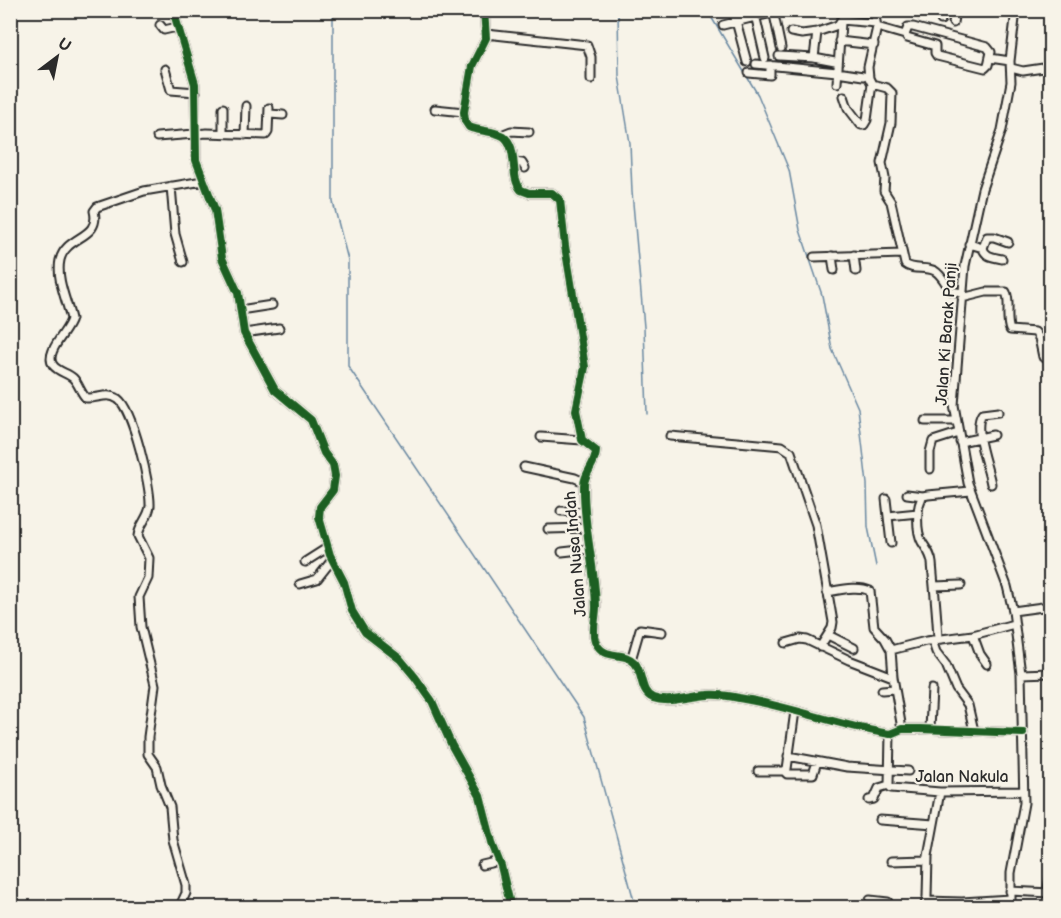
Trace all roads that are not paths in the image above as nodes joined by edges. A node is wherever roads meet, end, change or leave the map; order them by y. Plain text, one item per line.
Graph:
1 (173, 10) edge
2 (484, 10) edge
3 (733, 10) edge
4 (784, 10) edge
5 (874, 10) edge
6 (942, 10) edge
7 (955, 10) edge
8 (1016, 10) edge
9 (1032, 10) edge
10 (773, 12) edge
11 (1050, 12) edge
12 (755, 14) edge
13 (841, 20) junction
14 (941, 20) dead end
15 (736, 22) junction
16 (953, 23) dead end
17 (160, 25) dead end
18 (723, 25) dead end
19 (877, 25) junction
20 (177, 27) junction
21 (791, 32) dead end
22 (817, 32) junction
23 (486, 34) junction
24 (905, 35) junction
25 (839, 41) junction
26 (874, 45) junction
27 (765, 58) dead end
28 (814, 58) junction
29 (990, 58) junction
30 (747, 62) dead end
31 (835, 62) dead end
32 (756, 64) dead end
33 (770, 65) junction
34 (1011, 65) junction
35 (1050, 67) edge
36 (165, 69) dead end
37 (837, 72) junction
38 (749, 73) dead end
39 (863, 76) dead end
40 (591, 80) dead end
41 (837, 83) dead end
42 (872, 84) junction
43 (196, 92) junction
44 (844, 96) dead end
45 (246, 106) dead end
46 (223, 108) dead end
47 (435, 110) dead end
48 (464, 112) junction
49 (282, 115) dead end
50 (529, 132) dead end
51 (223, 133) junction
52 (195, 134) junction
53 (245, 135) junction
54 (501, 135) junction
55 (157, 137) dead end
56 (514, 162) junction
57 (525, 168) dead end
58 (203, 180) junction
59 (171, 186) junction
60 (1008, 242) dead end
61 (969, 244) junction
62 (983, 248) junction
63 (902, 254) junction
64 (854, 255) junction
65 (832, 256) junction
66 (814, 257) dead end
67 (1002, 259) dead end
68 (183, 262) dead end
69 (834, 270) dead end
70 (856, 271) dead end
71 (962, 295) junction
72 (273, 305) dead end
73 (240, 310) junction
74 (279, 328) dead end
75 (244, 333) junction
76 (1050, 360) edge
77 (998, 412) dead end
78 (925, 421) dead end
79 (956, 421) junction
80 (958, 433) junction
81 (993, 435) dead end
82 (670, 436) dead end
83 (541, 437) dead end
84 (980, 437) junction
85 (582, 440) junction
86 (960, 442) junction
87 (524, 467) dead end
88 (930, 469) dead end
89 (584, 482) junction
90 (991, 484) dead end
91 (970, 491) junction
92 (907, 494) dead end
93 (923, 496) junction
94 (886, 499) dead end
95 (561, 511) dead end
96 (584, 512) junction
97 (918, 513) junction
98 (888, 516) junction
99 (585, 528) junction
100 (548, 529) dead end
101 (891, 543) dead end
102 (327, 548) junction
103 (589, 549) junction
104 (562, 552) dead end
105 (332, 560) junction
106 (304, 562) dead end
107 (300, 584) dead end
108 (961, 585) dead end
109 (934, 586) junction
110 (827, 592) junction
111 (1050, 606) edge
112 (1013, 611) junction
113 (1014, 624) junction
114 (662, 632) dead end
115 (828, 635) junction
116 (973, 635) junction
117 (935, 640) junction
118 (786, 643) dead end
119 (820, 647) junction
120 (854, 648) dead end
121 (891, 651) junction
122 (632, 660) junction
123 (987, 664) dead end
124 (1050, 673) edge
125 (1021, 674) junction
126 (893, 677) junction
127 (894, 688) junction
128 (932, 689) dead end
129 (882, 690) dead end
130 (795, 711) junction
131 (902, 729) junction
132 (930, 729) junction
133 (974, 731) junction
134 (1023, 733) junction
135 (890, 734) junction
136 (788, 756) junction
137 (817, 762) junction
138 (758, 771) dead end
139 (784, 771) junction
140 (890, 771) junction
141 (908, 771) dead end
142 (890, 785) junction
143 (1023, 791) junction
144 (940, 792) junction
145 (869, 800) dead end
146 (880, 820) dead end
147 (934, 824) junction
148 (928, 860) junction
149 (499, 861) junction
150 (891, 861) dead end
151 (482, 865) dead end
152 (1050, 878) edge
153 (1049, 893) edge
154 (1010, 895) junction
155 (870, 900) dead end
156 (925, 904) edge
157 (179, 908) edge
158 (511, 908) edge
159 (891, 908) edge
160 (1011, 908) edge

1 - 20 street
2 - 23 street
3 - 15 street
4 - 10 street
5 - 19 street
6 - 14 street
7 - 16 street
8 - 34 street, Jalan Ki Barak Panji
9 - 11 street
10 - 12 street
10 - 28 street
12 - 15 street
12 - 27 street
13 - 19 street
13 - 22 street
13 - 25 street
15 - 18 street
15 - 30 street
17 - 20 street
19 - 24 street
19 - 26 street
20 - 43 street
21 - 22 street
22 - 28 street
23 - 40 street
23 - 48 street
24 - 29 street
24 - 29 street
25 - 26 street
25 - 37 street
26 - 42 street
28 - 31 street
29 - 34 street
32 - 33 street
33 - 37 street
33 - 38 street
34 - 35 street
34 - 61 street, Jalan Ki Barak Panji
36 - 43 street
37 - 39 street
37 - 41 street
42 - 44 street
42 - 63 street
43 - 52 street
45 - 53 street
46 - 51 street
47 - 48 street
48 - 54 street
49 - 53 street
50 - 54 street
51 - 52 street
51 - 53 street
52 - 55 street
52 - 58 street
54 - 56 street, Jalan Nusa Indah
56 - 57 street
56 - 85 street, Jalan Nusa Indah
58 - 59 street
58 - 73 street
59 - 68 street
59 - 157 street
60 - 62 street
61 - 62 street
61 - 71 street, Jalan Ki Barak Panji
62 - 67 street
63 - 64 street
63 - 71 street
64 - 65 street
64 - 70 street
65 - 66 street
65 - 69 street
71 - 76 street
71 - 79 street, Jalan Ki Barak Panji
72 - 73 street
73 - 75 street
74 - 75 street
75 - 102 street
77 - 84 street
78 - 79 street
79 - 80 street, Jalan Ki Barak Panji
80 - 86 street, Jalan Ki Barak Panji
80 - 88 street
81 - 84 street
82 - 110 street
83 - 85 street
84 - 86 street
84 - 90 street
85 - 89 street, Jalan Nusa Indah
86 - 91 street, Jalan Ki Barak Panji
87 - 89 street
89 - 96 street, Jalan Nusa Indah
91 - 93 street
91 - 112 street, Jalan Ki Barak Panji
92 - 93 street
93 - 97 street
94 - 98 street
95 - 96 street
96 - 99 street, Jalan Nusa Indah
97 - 98 street
97 - 109 street
98 - 101 street
99 - 100 street
99 - 103 street, Jalan Nusa Indah
102 - 105 street
102 - 106 street
103 - 104 street
103 - 122 street, Jalan Nusa Indah
105 - 107 street
105 - 149 street
108 - 109 street
109 - 117 street
110 - 115 street
110 - 121 street
111 - 112 street
112 - 113 street, Jalan Ki Barak Panji
113 - 116 street
113 - 125 street, Jalan Ki Barak Panji
114 - 122 street
115 - 119 street
115 - 120 street
116 - 117 street
116 - 123 street
117 - 121 street
117 - 133 street
118 - 119 street
119 - 126 street
121 - 126 street
122 - 130 street
124 - 125 street
125 - 134 street, Jalan Ki Barak Panji
126 - 127 street
127 - 129 street
127 - 131 street
128 - 132 street
130 - 135 street
130 - 136 street
131 - 132 street
131 - 135 street
132 - 133 street
133 - 134 street
134 - 143 street, Jalan Ki Barak Panji
135 - 140 street
136 - 137 street
136 - 139 street
137 - 139 street
137 - 140 street
138 - 139 street
140 - 141 street
140 - 142 street
142 - 144 street, Jalan Nakula
142 - 145 street
143 - 144 street, Jalan Nakula
143 - 154 street, Jalan Ki Barak Panji
144 - 147 street
146 - 147 street
147 - 148 street
148 - 150 street
148 - 156 street
149 - 151 street
149 - 158 street
152 - 153 street
153 - 154 street
154 - 156 street
154 - 160 street, Jalan Ki Barak Panji
155 - 159 street

